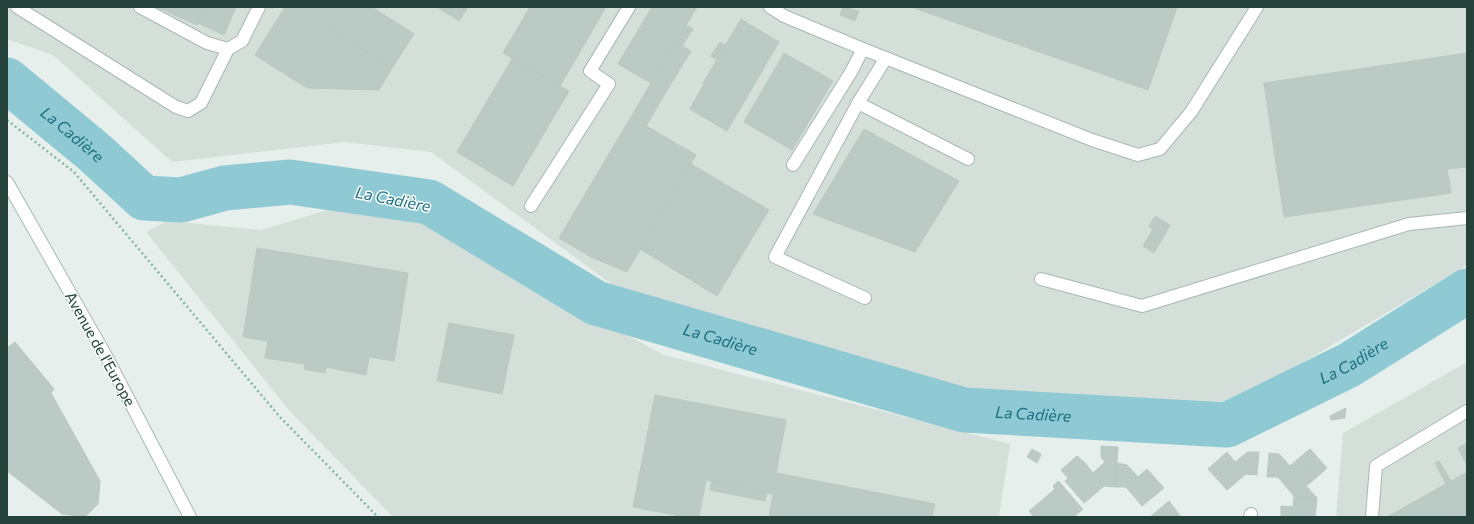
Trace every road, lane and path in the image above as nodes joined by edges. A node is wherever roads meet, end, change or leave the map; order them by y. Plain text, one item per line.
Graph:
1 (17, 7) edge
2 (140, 7) edge
3 (259, 7) edge
4 (629, 7) edge
5 (770, 7) edge
6 (1257, 7) edge
7 (228, 49) junction
8 (863, 49) junction
9 (886, 58) junction
10 (858, 103) junction
11 (7, 120) edge
12 (968, 159) dead end
13 (793, 165) dead end
14 (7, 182) edge
15 (531, 206) dead end
16 (1467, 218) edge
17 (1041, 278) dead end
18 (865, 298) dead end
19 (1467, 411) edge
20 (190, 517) edge
21 (378, 517) edge
22 (1372, 517) edge

1 - 7 street
2 - 7 street
3 - 7 street
4 - 15 street
5 - 8 street
6 - 9 street
8 - 9 street
8 - 13 street
9 - 10 street
10 - 12 street
10 - 18 street
11 - 21 path
14 - 20 street, Avenue de l'Europe
16 - 17 street
19 - 22 street

